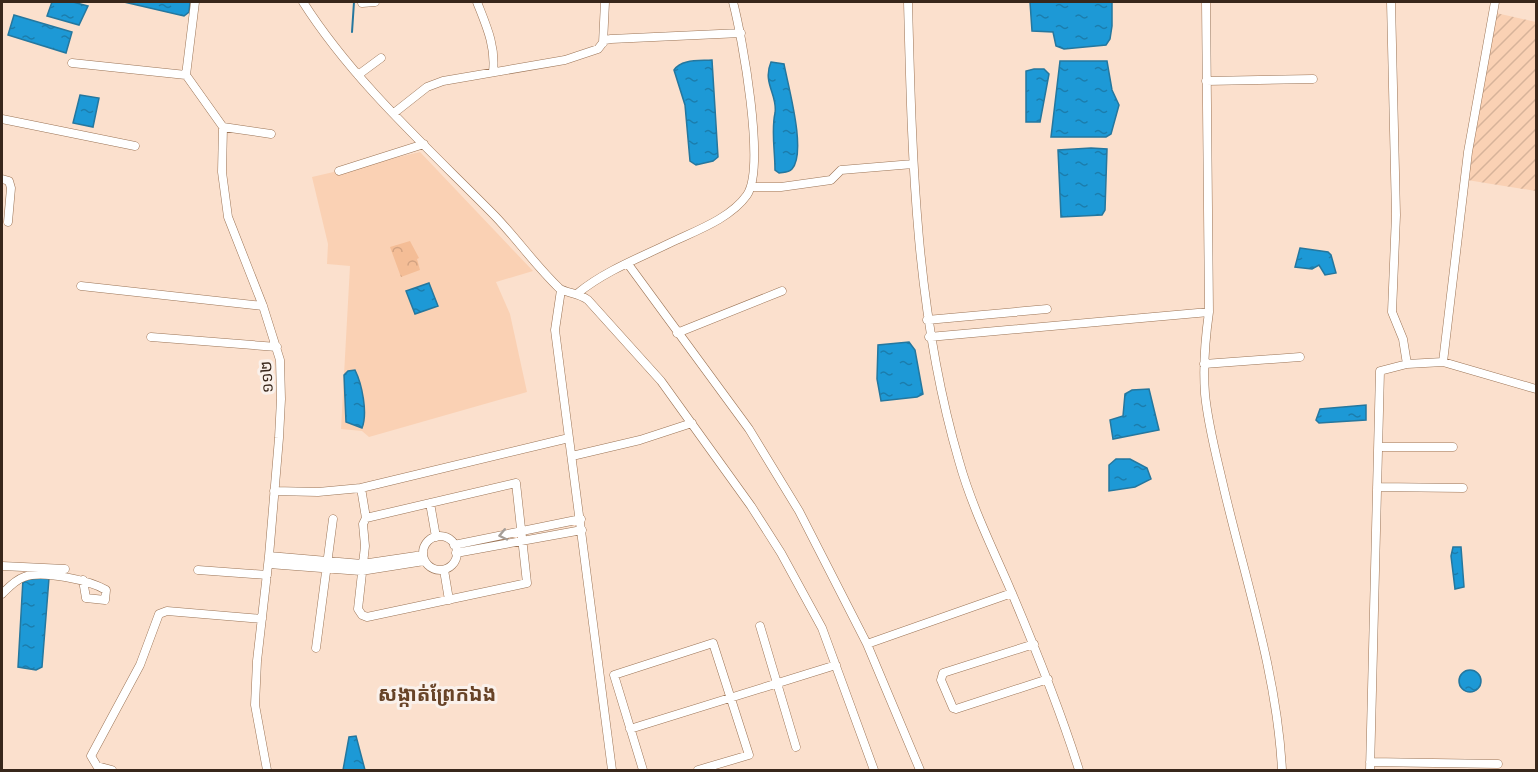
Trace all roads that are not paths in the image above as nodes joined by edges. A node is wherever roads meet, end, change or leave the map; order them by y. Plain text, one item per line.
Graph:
1 (195, 2) edge
2 (303, 2) edge
3 (375, 2) edge
4 (477, 2) edge
5 (604, 2) edge
6 (733, 2) edge
7 (908, 2) edge
8 (1206, 2) edge
9 (1391, 2) edge
10 (1495, 2) edge
11 (362, 3) edge
12 (741, 33) junction
13 (603, 43) junction
14 (381, 58) dead end
15 (72, 63) dead end
16 (493, 72) junction
17 (186, 75) junction
18 (358, 75) junction
19 (1313, 79) dead end
20 (1206, 81) junction
21 (394, 113) junction
22 (2, 119) edge
23 (223, 127) junction
24 (272, 134) dead end
25 (424, 144) junction
26 (135, 146) dead end
27 (913, 164) junction
28 (339, 171) dead end
29 (2, 179) edge
30 (751, 187) junction
31 (6, 197) edge
32 (8, 222) dead end
33 (628, 264) junction
34 (81, 286) dead end
35 (561, 290) junction
36 (782, 291) dead end
37 (578, 293) junction
38 (264, 306) junction
39 (1047, 309) dead end
40 (1209, 312) junction
41 (927, 320) junction
42 (677, 333) junction
43 (151, 337) dead end
44 (929, 337) junction
45 (277, 347) junction
46 (1300, 357) dead end
47 (1443, 362) junction
48 (1204, 364) junction
49 (1407, 364) junction
50 (1536, 389) edge
51 (692, 423) junction
52 (569, 438) junction
53 (1378, 447) junction
54 (1453, 447) dead end
55 (572, 456) junction
56 (1377, 487) junction
57 (361, 488) junction
58 (1462, 488) dead end
59 (274, 491) junction
60 (430, 503) junction
61 (366, 518) junction
62 (333, 519) dead end
63 (580, 519) junction
64 (582, 530) junction
65 (522, 531) junction
66 (436, 537) junction
67 (523, 540) junction
68 (455, 549) junction
69 (424, 558) junction
70 (269, 560) junction
71 (327, 565) junction
72 (2, 566) edge
73 (65, 568) dead end
74 (362, 568) junction
75 (198, 570) dead end
76 (444, 570) junction
77 (267, 575) junction
78 (84, 580) dead end
79 (1012, 593) junction
80 (2, 594) edge
81 (449, 600) junction
82 (262, 619) junction
83 (760, 626) dead end
84 (867, 644) junction
85 (1034, 644) junction
86 (316, 648) dead end
87 (836, 665) junction
88 (1048, 679) junction
89 (778, 684) junction
90 (731, 699) junction
91 (630, 729) junction
92 (796, 747) dead end
93 (1498, 764) dead end
94 (1370, 766) edge
95 (112, 771) edge
96 (267, 771) edge
97 (612, 771) edge
98 (643, 771) edge
99 (698, 771) edge
100 (874, 771) edge
101 (920, 771) edge
102 (1079, 771) edge
103 (1282, 771) edge

1 - 17 street
2 - 18 street
3 - 11 street
4 - 16 street
5 - 13 street
6 - 12 street
7 - 27 street
8 - 20 street
9 - 49 street
10 - 47 street
12 - 13 street
12 - 30 street
13 - 16 street
14 - 18 street
15 - 17 street
16 - 21 street
17 - 23 street
18 - 21 street
19 - 20 street
20 - 40 street
21 - 25 street
22 - 26 street
23 - 24 street
23 - 38 street, ១១២
25 - 28 street
25 - 35 street
27 - 30 street
27 - 41 street
29 - 31 street
30 - 33 street
31 - 32 street
33 - 37 street
33 - 42 street
34 - 38 street
35 - 37 street
35 - 52 street
36 - 42 street
37 - 51 street
38 - 45 street, ១១២
39 - 41 street
40 - 44 street
40 - 48 street
41 - 44 street
42 - 84 street
43 - 45 street
44 - 79 street
45 - 59 street, ១១២
46 - 48 street
47 - 49 street
47 - 50 street
48 - 103 street
49 - 53 street
51 - 55 street
51 - 87 street
52 - 55 street
52 - 57 street
53 - 54 street
53 - 56 street
55 - 63 street
56 - 58 street
56 - 94 street
57 - 59 street
57 - 61 street
59 - 70 street, ១១២
60 - 61 street
60 - 65 street
60 - 66 street
61 - 74 street
62 - 71 street
63 - 64 street
63 - 65 street
64 - 67 street
64 - 97 street
65 - 67 street
65 -> 68 street
66 - 68 street
66 - 69 street
67 - 68 street
67 - 81 street
68 - 76 street
69 - 74 street
69 - 76 street
70 - 71 street
70 - 77 street, ១១២
71 - 74 street
71 - 86 street
72 - 73 street
74 - 81 street
75 - 77 street
76 - 81 street
77 - 82 street, ១១២
78 - 80 street
79 - 84 street
79 - 85 street
82 - 95 street
82 - 96 street, ១១២
83 - 89 street
84 - 101 street
85 - 88 street
85 - 88 street
87 - 89 street
87 - 100 street
88 - 102 street
89 - 90 street
89 - 92 street
90 - 91 street
90 - 91 street
90 - 99 street
91 - 98 street
93 - 94 street

